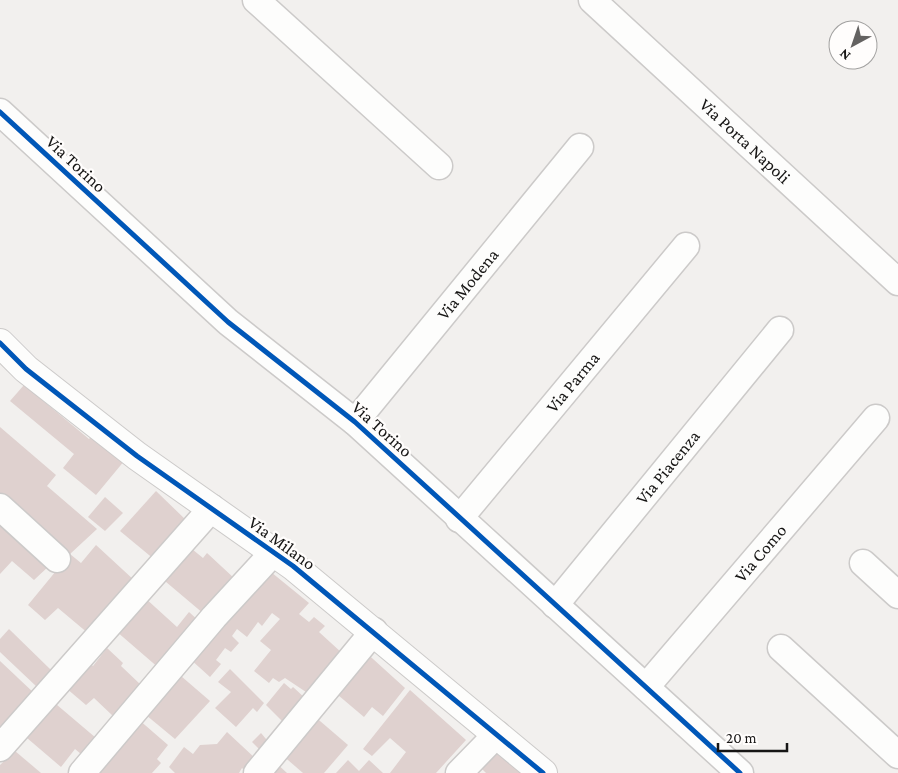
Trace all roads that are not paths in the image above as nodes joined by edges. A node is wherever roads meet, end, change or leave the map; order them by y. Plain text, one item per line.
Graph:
1 (256, 0) edge
2 (592, 0) edge
3 (0, 112) edge
4 (580, 148) dead end
5 (439, 166) dead end
6 (686, 246) dead end
7 (898, 282) edge
8 (780, 330) dead end
9 (0, 342) edge
10 (876, 418) dead end
11 (355, 422) junction
12 (0, 507) edge
13 (212, 508) junction
14 (459, 519) junction
15 (273, 553) junction
16 (57, 560) dead end
17 (863, 563) dead end
18 (898, 595) edge
19 (555, 605) junction
20 (374, 631) junction
21 (780, 648) dead end
22 (646, 687) junction
23 (497, 734) junction
24 (0, 748) edge
25 (898, 755) edge
26 (82, 773) edge
27 (256, 773) edge
28 (459, 773) edge
29 (543, 773) edge
30 (740, 773) edge

1 - 5 street
2 - 7 street, Via Porta Napoli
3 - 11 street, Via Torino
4 - 11 street, Via Modena
6 - 14 street, Via Parma
8 - 19 street, Via Piacenza
9 - 13 street, Via Milano
10 - 22 street, Via Como
11 - 14 street, Via Torino
12 - 16 street
13 - 15 street, Via Milano
13 - 24 street
14 - 19 street, Via Torino
15 - 20 street, Via Milano
15 - 26 street
17 - 18 street
19 - 22 street, Via Torino
20 - 23 street, Via Milano
20 - 27 street
21 - 25 street
22 - 30 street, Via Torino
23 - 28 street
23 - 29 street, Via Milano

